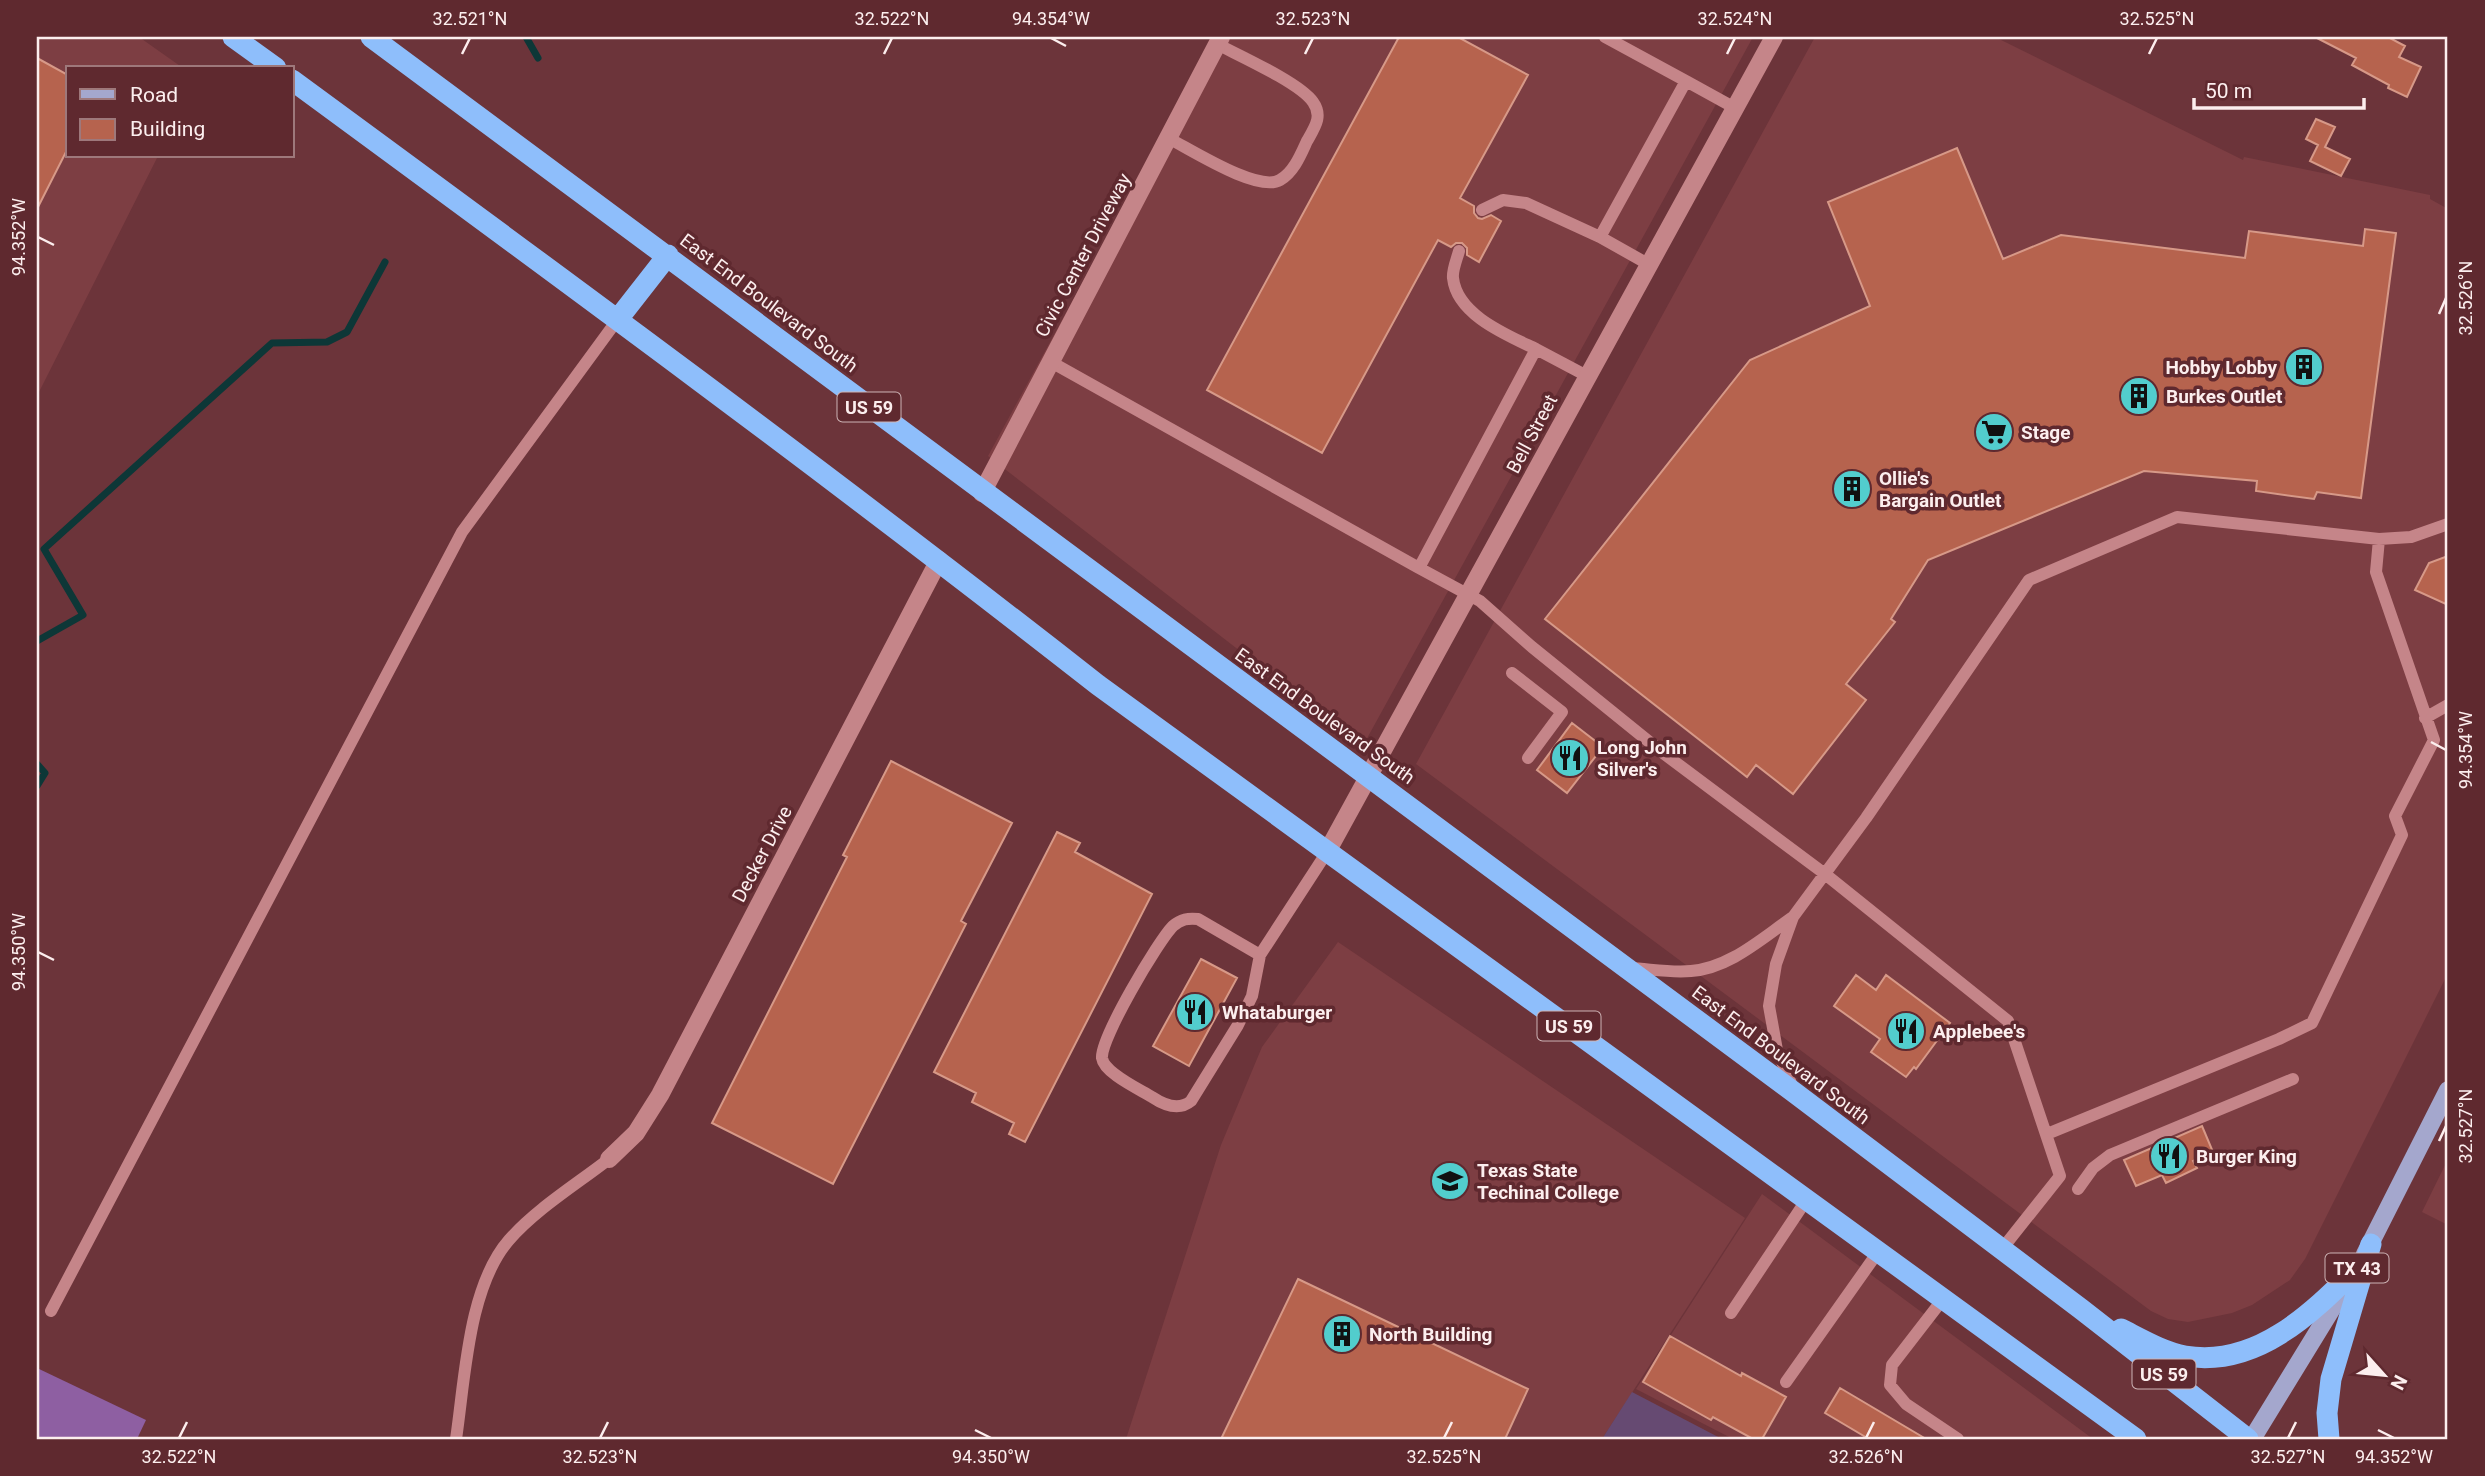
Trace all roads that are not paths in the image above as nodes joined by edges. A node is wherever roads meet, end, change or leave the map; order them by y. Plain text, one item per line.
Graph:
1 (233, 37) edge
2 (371, 37) edge
3 (1605, 37) edge
4 (1774, 37) edge
5 (1219, 40) edge
6 (273, 66) edge
7 (1686, 80) junction
8 (294, 81) edge
9 (1735, 108) junction
10 (1168, 138) junction
11 (1482, 210) dead end
12 (1600, 237) junction
13 (1459, 251) dead end
14 (668, 255) junction
15 (1648, 264) junction
16 (618, 319) junction
17 (1535, 349) junction
18 (1051, 362) junction
19 (1587, 376) junction
20 (982, 493) junction
21 (2448, 524) edge
22 (2379, 539) junction
23 (939, 560) junction
24 (1419, 568) junction
25 (1469, 595) junction
26 (1512, 673) dead end
27 (2448, 705) edge
28 (2425, 718) junction
29 (1528, 758) dead end
30 (1369, 776) junction
31 (1327, 852) junction
32 (1825, 874) junction
33 (1793, 917) junction
34 (1260, 955) junction
35 (1627, 968) junction
36 (2292, 1079) dead end
37 (2448, 1090) edge
38 (1795, 1093) junction
39 (2048, 1134) junction
40 (609, 1159) joint
41 (2078, 1189) dead end
42 (1807, 1199) junction
43 (2371, 1244) junction
44 (2001, 1249) junction
45 (1878, 1252) junction
46 (2357, 1268) junction
47 (1943, 1299) junction
48 (2081, 1309) junction
49 (51, 1311) dead end
50 (1731, 1313) dead end
51 (1786, 1382) dead end
52 (456, 1439) edge
53 (1958, 1439) edge
54 (2136, 1439) edge
55 (2250, 1439) edge
56 (2329, 1439) edge

1 - 6 highway
2 - 14 highway, East End Boulevard South / US 59
3 - 7 lane
4 - 9 street, Bell Street
5 - 10 street, Civic Center Driveway
5 - 10 lane
7 - 9 lane
7 - 12 lane
8 - 16 highway, US 59
9 - 15 street, Bell Street
10 - 18 street, Civic Center Driveway
11 - 12 lane
12 - 15 lane
13 - 17 lane
14 - 16 highway
14 - 20 highway, East End Boulevard South / US 59
15 - 19 street, Bell Street
16 - 23 highway, US 59
16 - 49 lane
17 - 19 lane
17 - 24 lane
18 - 20 street, Civic Center Driveway
18 - 24 lane
19 - 25 street, Bell Street
20 - 30 highway, East End Boulevard South / US 59
21 - 22 lane
22 - 28 lane
22 - 32 lane
23 - 31 highway, US 59
23 - 40 street, Decker Drive
24 - 25 lane
25 - 30 street, Bell Street
25 - 32 lane
26 - 29 lane
27 - 28 lane
28 - 39 lane
30 - 31 street, Bell Street
30 - 35 highway, East End Boulevard South / US 59
31 - 34 lane
31 - 42 highway, US 59
32 - 33 lane
32 - 39 lane
33 - 35 lane
33 - 38 lane
34 - 34 lane
35 - 38 highway, East End Boulevard South / US 59
36 - 41 lane
37 - 43 main road, TX 43
38 - 44 highway, East End Boulevard South / US 59
39 - 44 lane
40 - 52 lane
42 - 45 highway, US 59
42 - 50 lane
43 - 46 main road, TX 43
43 - 56 highway
44 - 48 highway, East End Boulevard South / US 59
45 - 47 highway, US 59
45 - 51 lane
46 - 48 highway
46 - 55 main road, TX 43
47 - 53 lane
47 - 54 highway, US 59
48 - 55 highway, East End Boulevard South / US 59

